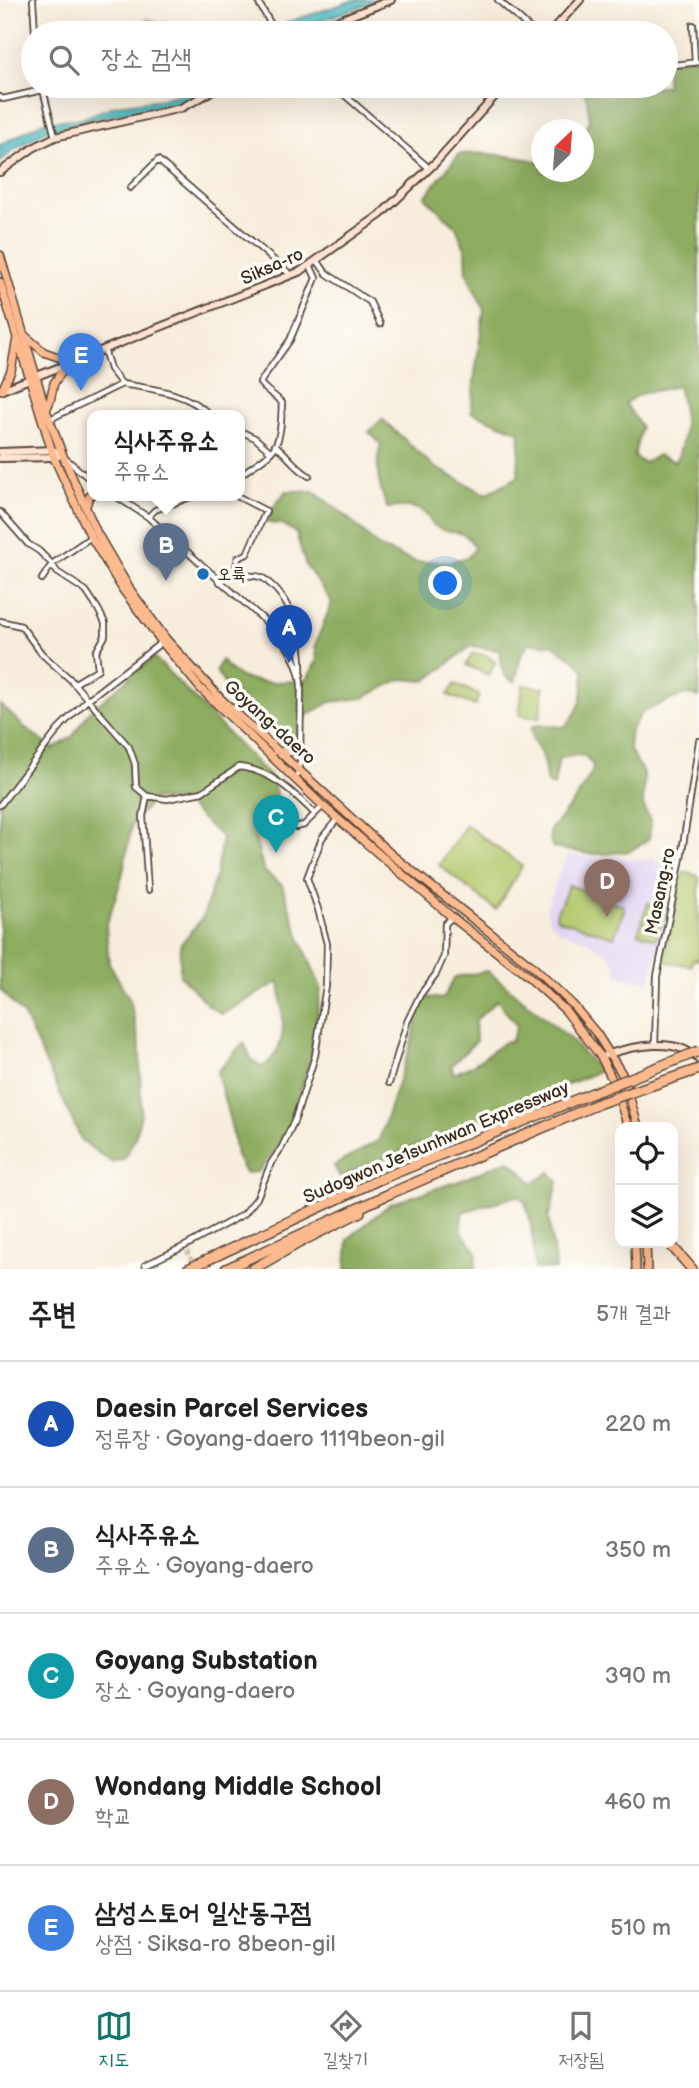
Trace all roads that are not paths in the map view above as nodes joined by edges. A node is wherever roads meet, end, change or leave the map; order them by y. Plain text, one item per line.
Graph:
1 (33, 0) edge
2 (257, 0) edge
3 (391, 0) edge
4 (498, 0) edge
5 (580, 0) edge
6 (34, 21) edge
7 (269, 21) edge
8 (337, 21) edge
9 (522, 21) edge
10 (562, 21) edge
11 (693, 25) dead end
12 (697, 62) edge
13 (678, 64) edge
14 (21, 94) edge
15 (0, 97) edge
16 (45, 98) edge
17 (200, 98) edge
18 (348, 98) edge
19 (493, 98) edge
20 (54, 134) junction
21 (430, 168) junction
22 (0, 172) edge
23 (130, 188) dead end
24 (0, 255) edge
25 (317, 260) junction
26 (310, 265) junction
27 (292, 275) junction
28 (0, 282) edge
29 (380, 324) dead end
30 (20, 336) junction
31 (104, 349) junction
32 (68, 363) junction
33 (33, 377) junction
34 (122, 384) junction
35 (1, 390) edge
36 (46, 410) junction
37 (205, 410) edge
38 (50, 420) junction
39 (245, 433) edge
40 (275, 445) junction
41 (0, 452) edge
42 (271, 452) junction
43 (54, 454) junction
44 (63, 456) junction
45 (0, 458) edge
46 (245, 472) edge
47 (87, 476) edge
48 (309, 476) dead end
49 (245, 500) edge
50 (88, 501) edge
51 (123, 501) edge
52 (179, 501) edge
53 (86, 507) junction
54 (0, 512) edge
55 (148, 517) junction
56 (91, 537) junction
57 (52, 564) junction
58 (234, 576) junction
59 (42, 579) dead end
60 (220, 582) junction
61 (0, 621) edge
62 (162, 642) junction
63 (301, 675) junction
64 (74, 684) junction
65 (87, 700) junction
66 (699, 741) edge
67 (299, 748) junction
68 (276, 751) junction
69 (299, 770) junction
70 (295, 780) junction
71 (147, 796) junction
72 (0, 805) edge
73 (323, 806) junction
74 (315, 814) junction
75 (338, 818) junction
76 (296, 827) dead end
77 (148, 890) dead end
78 (452, 917) junction
79 (654, 1046) junction
80 (699, 1051) edge
81 (610, 1054) junction
82 (601, 1057) junction
83 (699, 1060) edge
84 (699, 1069) edge
85 (389, 1083) dead end
86 (626, 1122) edge
87 (637, 1122) edge
88 (389, 1194) junction
89 (635, 1248) edge
90 (646, 1248) edge
91 (673, 1248) edge
92 (145, 1265) dead end
93 (188, 1269) edge
94 (226, 1269) edge
95 (253, 1269) edge
96 (636, 1269) edge
97 (646, 1269) edge
98 (691, 1269) edge

1 - 6 street
2 - 7 street
3 - 8 street
4 - 9 street
5 - 10 street
11 - 12 street
12 - 13 street
14 - 15 street
16 - 20 street
17 - 20 street
18 - 21 street
19 - 21 street, Siksa-ro
20 - 22 street
21 - 25 street, Siksa-ro
23 - 27 street
24 - 30 main road, Goyang-daero
25 - 26 street, Siksa-ro
25 - 29 street
26 - 27 street, Siksa-ro
26 - 40 street
27 - 31 street, Siksa-ro
28 - 30 main road, Goyang-daero
30 - 32 main road
30 - 33 main road, Goyang-daero
30 - 35 main road
31 - 32 street, Siksa-ro
31 - 34 street
32 - 33 street, Siksa-ro
32 - 36 main road
33 - 35 street, Siksa-ro
33 - 36 main road, Goyang-daero
33 - 43 main road, Goyang-daero
34 - 37 street
34 - 38 street
36 - 38 main road, Goyang-daero
38 - 44 main road, Goyang-daero
39 - 42 street
40 - 42 street
40 - 48 street
41 - 43 street
42 - 46 street
43 - 44 street
43 - 45 street
43 - 56 main road, Goyang-daero
44 - 47 street
44 - 53 main road, Goyang-daero
49 - 58 street
50 - 53 main road
51 - 55 street
52 - 55 street
53 - 68 main road, Goyang-daero
54 - 57 street
55 - 60 street
56 - 57 street
56 - 62 main road, Goyang-daero
57 - 59 street
57 - 64 street
58 - 60 street
58 - 63 street
60 - 63 street
61 - 64 street
62 - 65 street
62 - 70 main road, Goyang-daero
63 - 67 street
64 - 65 street
65 - 71 street
65 - 72 street
66 - 79 street, Masang-ro
67 - 68 main road
67 - 69 street
68 - 69 main road, Goyang-daero
69 - 70 street
69 - 81 main road, Goyang-daero
70 - 73 main road, Goyang-daero
71 - 74 street, Goyang-daero
71 - 77 street
73 - 74 street
73 - 75 main road, Goyang-daero
74 - 76 street
75 - 78 main road, Goyang-daero
75 - 92 street
78 - 82 main road, Goyang-daero
78 - 85 street
79 - 81 street
79 - 83 street
80 - 93 highway, Sudogwon Je1sunhwan Expressway, bridge
81 - 82 street
81 - 87 main road, Goyang-daero
82 - 86 main road, Goyang-daero
84 - 88 highway, Sudogwon Je1sunhwan Expressway, bridge
88 - 94 highway, Sudogwon Je1sunhwan Expressway
88 - 95 highway
89 - 96 main road
90 - 97 main road
91 - 98 highway

